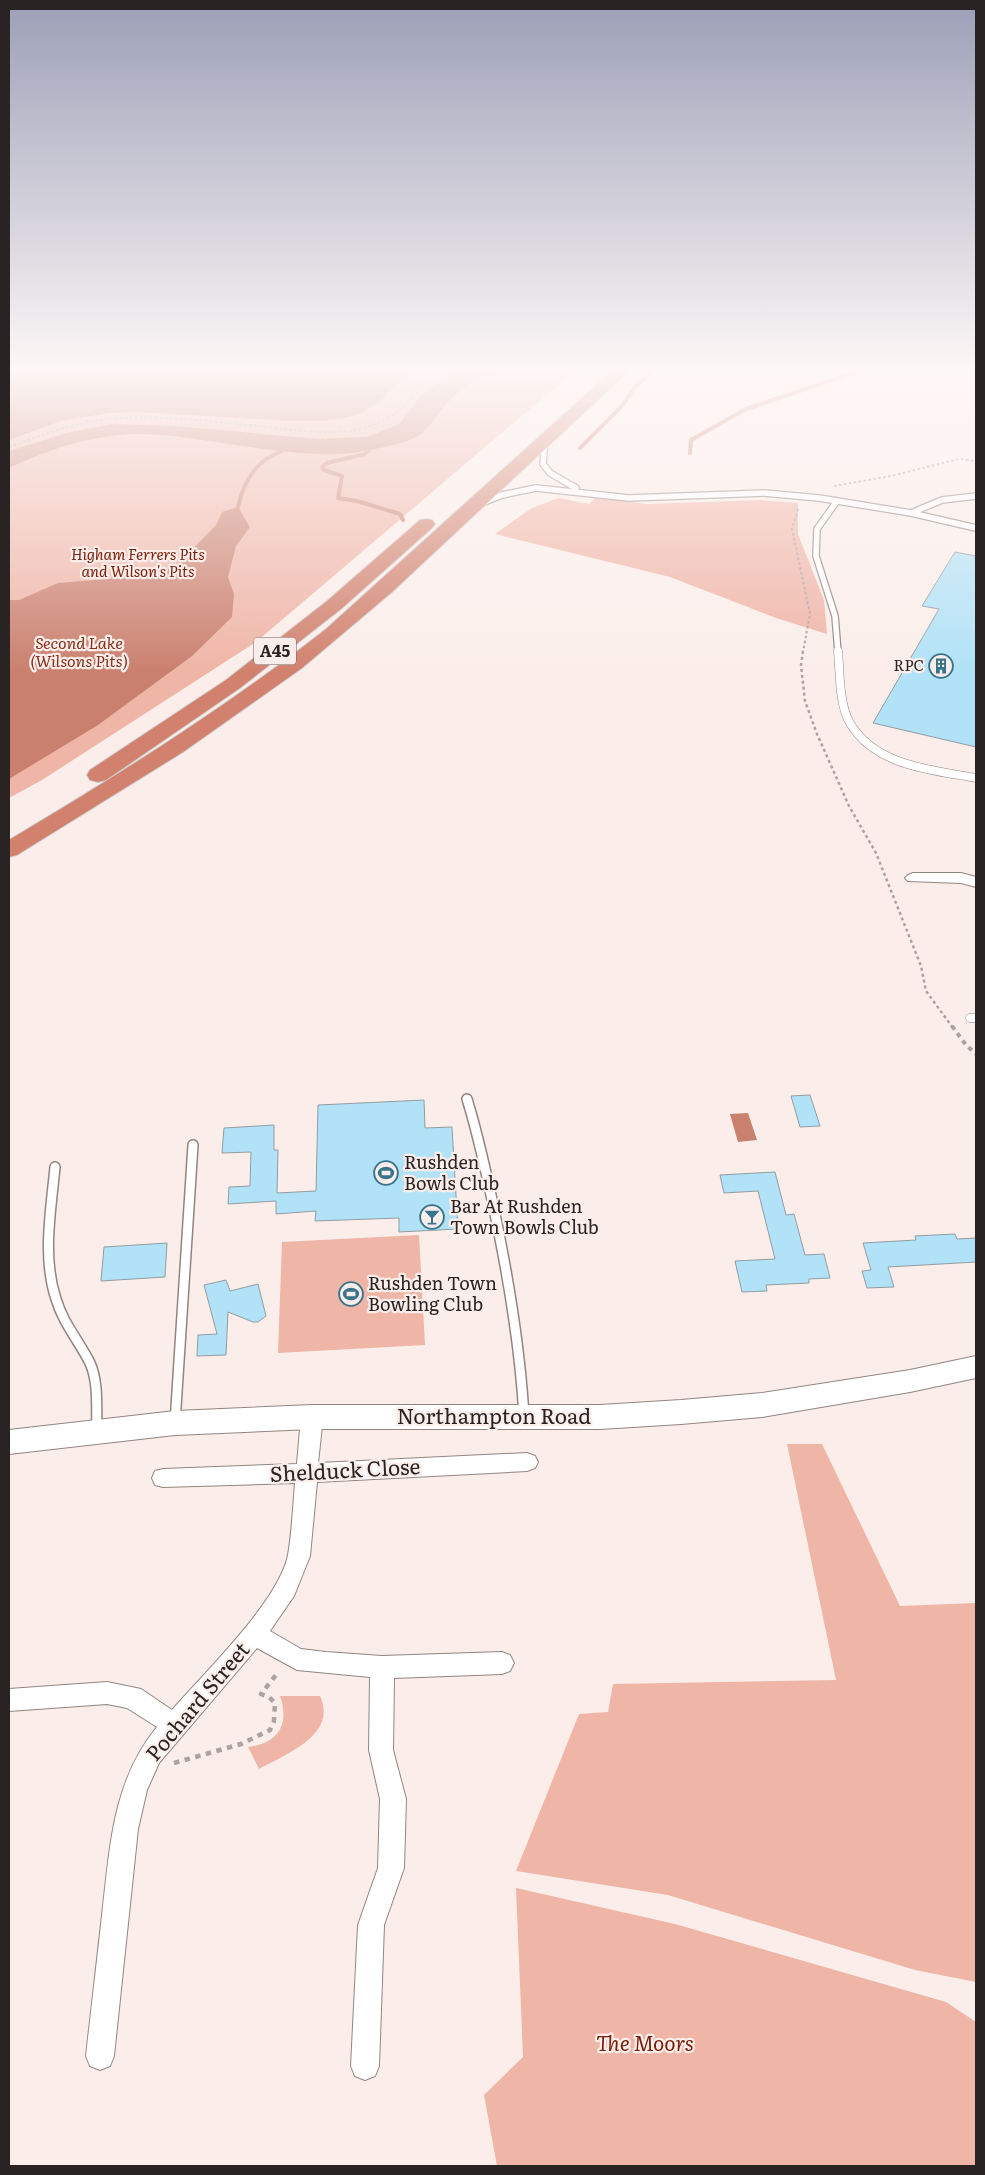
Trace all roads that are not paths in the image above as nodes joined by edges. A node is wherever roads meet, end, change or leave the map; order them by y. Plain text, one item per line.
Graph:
1 (485, 470) edge
2 (512, 470) edge
3 (547, 470) edge
4 (582, 491) junction
5 (976, 496) edge
6 (837, 501) junction
7 (468, 510) junction
8 (911, 513) junction
9 (976, 528) edge
10 (976, 778) edge
11 (57, 799) dead end
12 (9, 850) edge
13 (913, 878) dead end
14 (976, 882) edge
15 (467, 1099) dead end
16 (193, 1145) dead end
17 (55, 1167) dead end
18 (976, 1367) edge
19 (312, 1417) junction
20 (524, 1417) junction
21 (174, 1423) junction
22 (97, 1431) junction
23 (9, 1442) edge
24 (527, 1462) dead end
25 (307, 1473) junction
26 (163, 1478) dead end
27 (254, 1634) junction
28 (502, 1663) dead end
29 (382, 1667) junction
30 (9, 1700) edge
31 (174, 1725) junction
32 (100, 2056) dead end
33 (365, 2066) dead end

1 - 11 highway, A45
2 - 7 highway, A45
3 - 4 lane
4 - 6 lane
4 - 7 lane
5 - 8 lane
6 - 8 lane
6 - 10 lane
7 - 12 highway, A45
8 - 9 lane
13 - 14 street
15 - 20 lane
16 - 21 lane
17 - 22 lane
18 - 20 main road, Northampton Road
19 - 20 main road, Northampton Road
19 - 21 main road, Northampton Road
19 - 25 street, Pochard Street
21 - 22 main road, Northampton Road
22 - 23 main road, Northampton Road
24 - 25 street, Shelduck Close
25 - 26 street, Shelduck Close
25 - 27 street, Pochard Street
27 - 29 street
27 - 31 street, Pochard Street
28 - 29 street
29 - 33 street
30 - 31 street
31 - 32 street, Pochard Street

